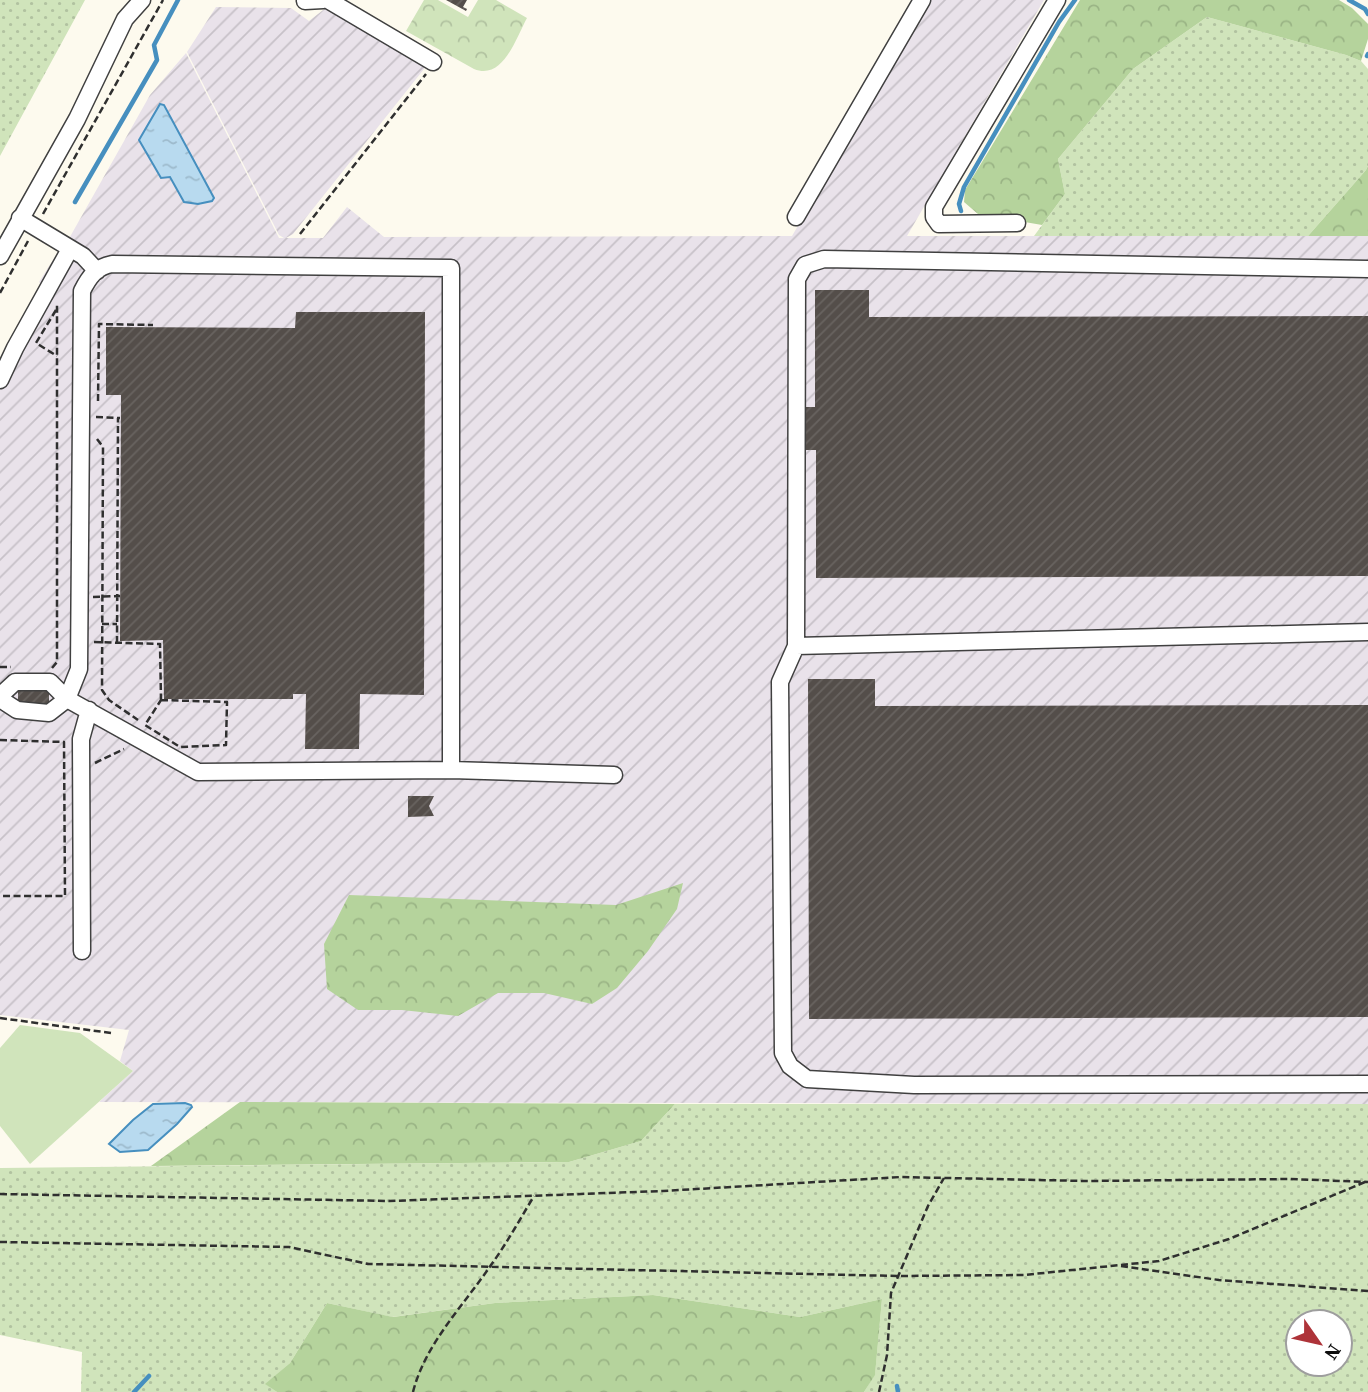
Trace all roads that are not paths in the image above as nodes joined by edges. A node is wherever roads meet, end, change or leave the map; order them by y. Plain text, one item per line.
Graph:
1 (125, 0) edge
2 (142, 0) edge
3 (326, 0) edge
4 (922, 0) edge
5 (1057, 0) edge
6 (305, 1) edge
7 (125, 19) junction
8 (433, 62) road end
9 (796, 216) dead end
10 (20, 218) junction
11 (1017, 223) dead end
12 (70, 249) junction
13 (0, 256) edge
14 (1368, 270) edge
15 (97, 271) junction
16 (0, 380) edge
17 (1368, 632) edge
18 (796, 646) junction
19 (0, 697) edge
20 (67, 699) junction
21 (89, 710) junction
22 (451, 770) junction
23 (614, 775) dead end
24 (82, 951) dead end
25 (1368, 1084) edge

1 - 7 street
2 - 7 street
3 - 6 street
3 - 8 street
4 - 9 street
5 - 11 street
7 - 10 street
10 - 12 street
10 - 13 street
12 - 15 street
12 - 16 street
14 - 18 street
15 - 20 street
15 - 22 street
17 - 18 street
18 - 25 street
19 - 20 street
19 - 20 street
20 - 21 street
21 - 22 street
21 - 24 street
22 - 23 street

